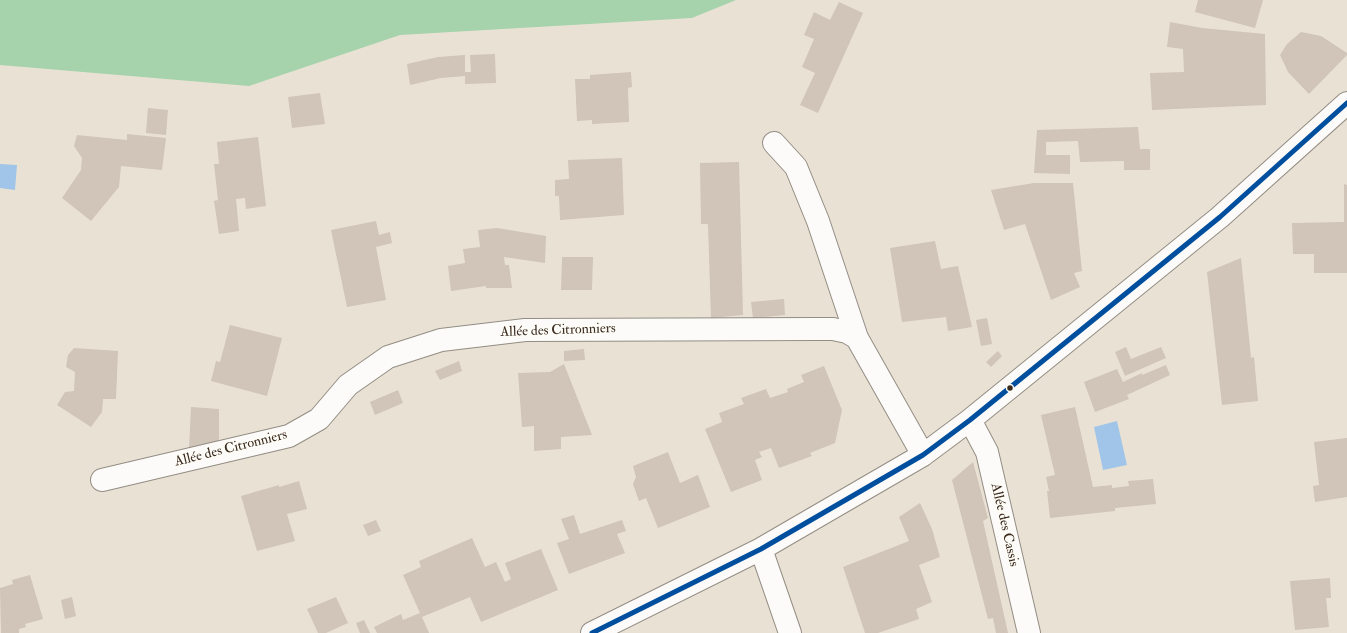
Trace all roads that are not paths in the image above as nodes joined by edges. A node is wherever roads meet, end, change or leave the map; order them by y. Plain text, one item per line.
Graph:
1 (1347, 103) edge
2 (774, 144) dead end
3 (857, 338) junction
4 (970, 420) junction
5 (923, 455) junction
6 (102, 480) dead end
7 (761, 549) junction
8 (592, 633) edge
9 (790, 633) edge
10 (1029, 633) edge

1 - 4 street
2 - 3 street
3 - 5 street
3 - 6 street, Allée des Citronniers
4 - 5 street
4 - 10 street, Allée des Cassis
5 - 7 street
7 - 8 street
7 - 9 street

